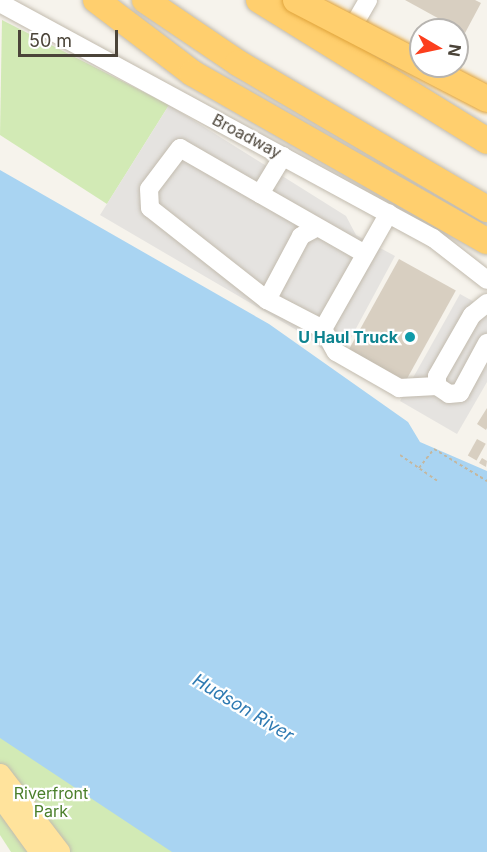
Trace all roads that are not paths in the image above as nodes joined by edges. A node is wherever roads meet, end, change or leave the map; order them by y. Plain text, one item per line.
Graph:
1 (96, 0) edge
2 (145, 0) edge
3 (259, 0) edge
4 (296, 0) edge
5 (312, 0) edge
6 (368, 0) edge
7 (0, 3) edge
8 (356, 21) junction
9 (409, 47) edge
10 (469, 76) edge
11 (487, 85) edge
12 (487, 99) edge
13 (364, 138) junction
14 (487, 141) edge
15 (283, 156) junction
16 (385, 180) junction
17 (260, 194) junction
18 (487, 209) edge
19 (389, 213) junction
20 (487, 222) edge
21 (317, 227) junction
22 (487, 241) edge
23 (365, 254) junction
24 (487, 257) edge
25 (487, 280) edge
26 (267, 300) junction
27 (487, 303) edge
28 (480, 320) edge
29 (323, 329) junction
30 (487, 343) edge
31 (437, 386) junction
32 (0, 775) edge
33 (0, 797) edge
34 (40, 852) edge
35 (59, 852) edge

1 - 16 highway
2 - 13 highway
3 - 14 highway
4 - 12 highway, bridge
5 - 8 street
6 - 8 street
7 - 15 street, Broadway
8 - 9 street
10 - 11 street
13 - 18 highway
13 - 20 highway
15 - 17 street
15 - 19 street, Broadway
16 - 22 highway
16 - 24 highway
17 - 21 street
17 - 26 street
19 - 23 street
19 - 25 street, Broadway
21 - 23 street
21 - 26 street
23 - 29 street
26 - 29 street
27 - 28 street
28 - 31 street
29 - 31 street
30 - 31 street
32 - 35 main road
33 - 34 main road

